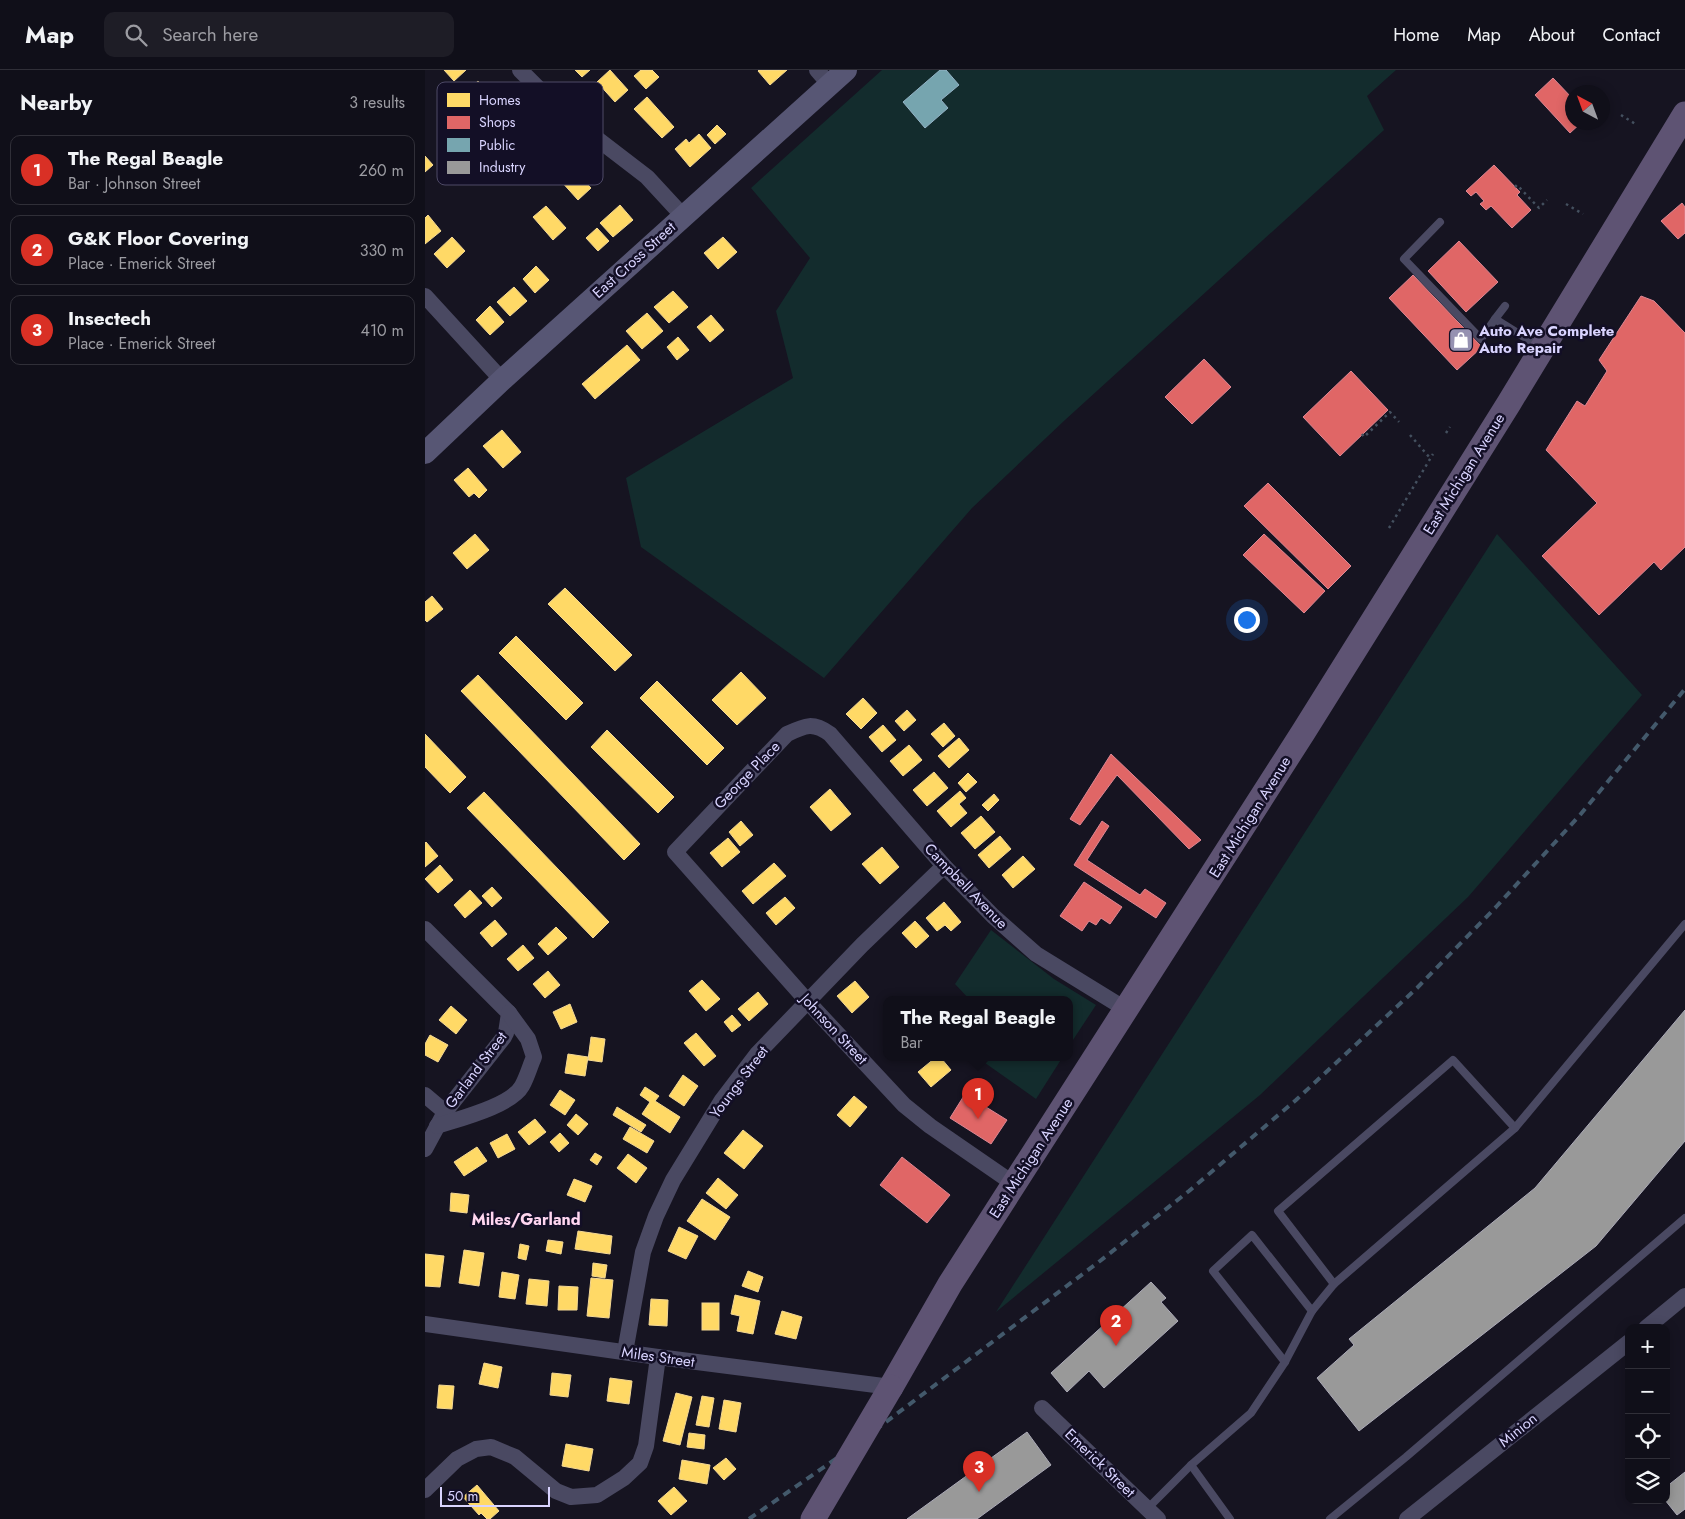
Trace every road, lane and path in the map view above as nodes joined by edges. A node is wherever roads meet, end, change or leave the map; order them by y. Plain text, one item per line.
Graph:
1 (520, 70) edge
2 (847, 70) edge
3 (823, 77) edge
4 (532, 82) edge
5 (1685, 114) edge
6 (1621, 115) dead end
7 (1637, 126) dead end
8 (603, 143) edge
9 (1515, 187) dead end
10 (1547, 200) dead end
11 (1566, 204) dead end
12 (1583, 214) dead end
13 (683, 216) junction
14 (1439, 222) dead end
15 (425, 296) edge
16 (1505, 306) dead end
17 (1495, 319) junction
18 (1542, 348) junction
19 (501, 380) junction
20 (1399, 422) dead end
21 (1449, 427) dead end
22 (1446, 433) dead end
23 (1362, 434) dead end
24 (1410, 436) dead end
25 (425, 453) edge
26 (1433, 454) dead end
27 (1430, 458) junction
28 (1389, 528) dead end
29 (830, 734) joint
30 (675, 852) joint
31 (944, 866) junction
32 (1685, 924) edge
33 (425, 929) edge
34 (808, 1002) junction
35 (1127, 1010) junction
36 (509, 1013) junction
37 (425, 1095) edge
38 (441, 1119) junction
39 (1515, 1128) junction
40 (425, 1149) edge
41 (1014, 1184) junction
42 (1685, 1218) edge
43 (1334, 1284) junction
44 (1685, 1296) edge
45 (1312, 1311) junction
46 (425, 1324) edge
47 (1651, 1324) edge
48 (1625, 1345) edge
49 (625, 1352) junction
50 (658, 1357) junction
51 (1285, 1362) junction
52 (891, 1387) junction
53 (1042, 1408) dead end
54 (1191, 1465) junction
55 (425, 1490) edge
56 (1153, 1514) edge
57 (813, 1519) edge
58 (1230, 1519) edge
59 (1330, 1519) edge
60 (1407, 1519) edge

1 - 4 street
2 - 3 street, East Cross Street
3 - 13 street, East Cross Street
5 - 18 main road, East Michigan Avenue
6 - 7 path
8 - 13 street
9 - 10 path
11 - 12 path
13 - 19 street, East Cross Street
14 - 17 lane
15 - 19 street
16 - 17 lane
17 - 18 lane
18 - 35 main road, East Michigan Avenue
19 - 25 street, East Cross Street
20 - 23 path
21 - 22 path
24 - 27 path
26 - 27 path
27 - 28 path
29 - 30 street, George Place
29 - 31 street, Campbell Avenue
30 - 34 street, Johnson Street
31 - 34 street, Youngs Street
31 - 35 street, Campbell Avenue
32 - 39 lane
33 - 36 street, Garland Street
34 - 41 street, Johnson Street
34 - 49 street, Youngs Street
35 - 41 main road, East Michigan Avenue
36 - 38 street, Garland Street
36 - 38 street, Garland Street
37 - 38 street
38 - 40 street, Garland Street
39 - 43 lane
39 - 43 lane
41 - 52 main road, East Michigan Avenue
42 - 59 lane
43 - 45 lane
44 - 47 street
45 - 51 lane
45 - 51 lane
46 - 49 street, Miles Street
48 - 60 street, Minion
49 - 50 street, Miles Street
50 - 52 street, Miles Street
50 - 55 street
51 - 54 lane
52 - 57 main road, East Michigan Avenue, bridge
53 - 56 street, Emerick Street
54 - 56 lane
54 - 58 lane

